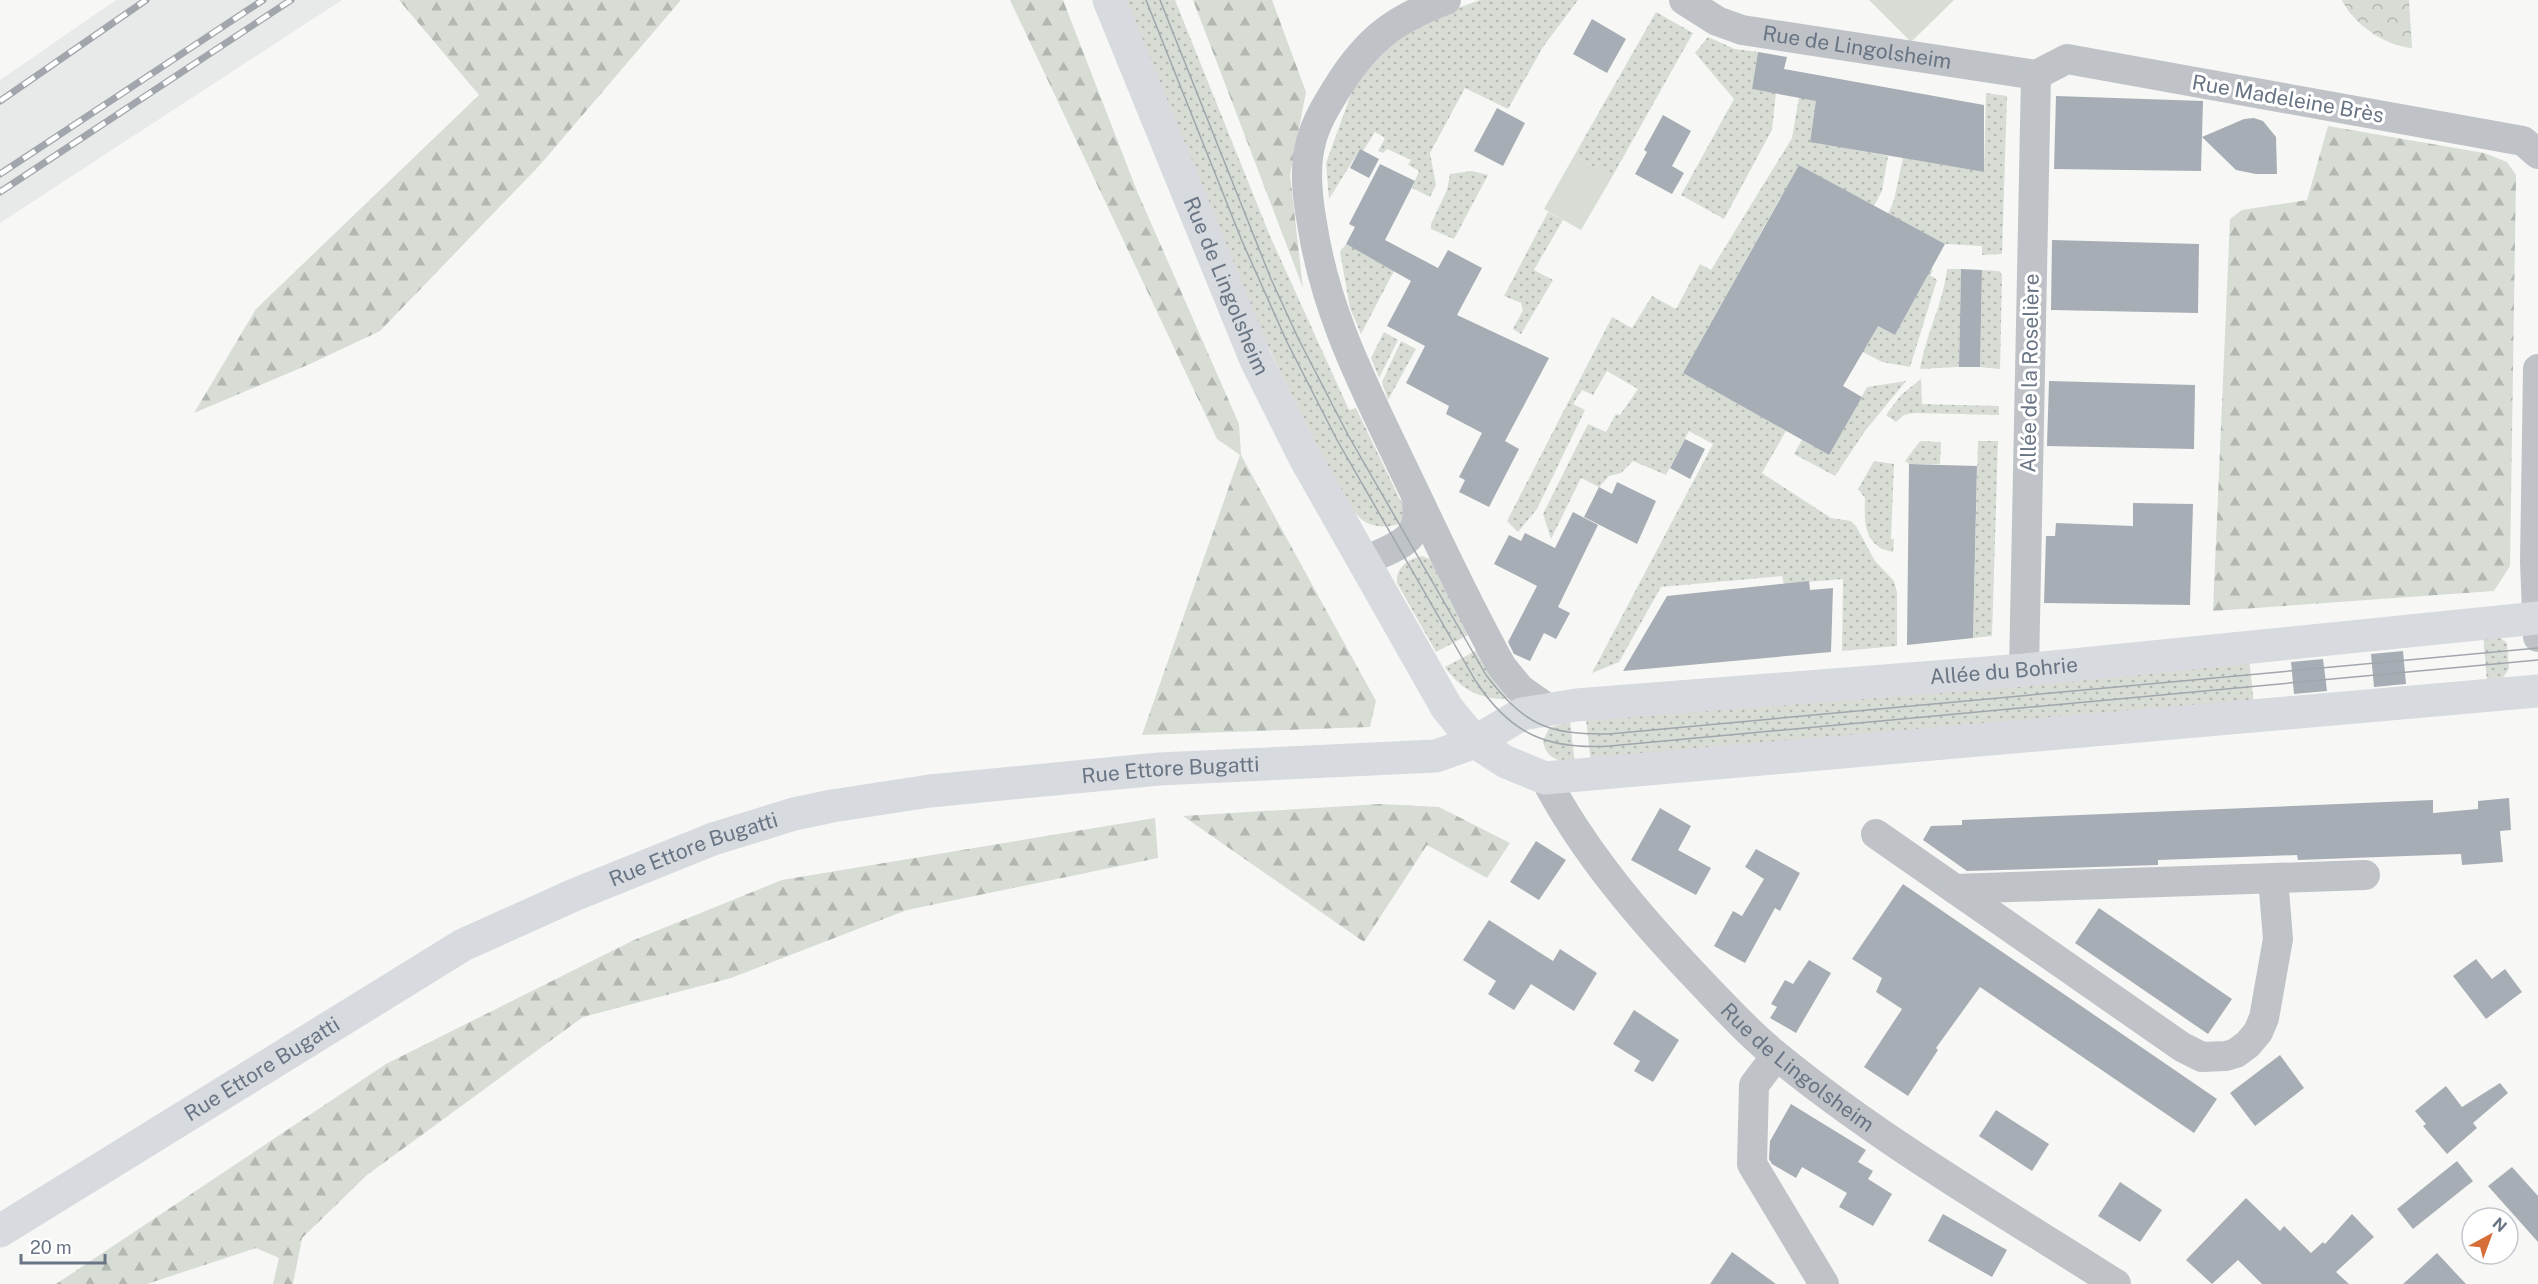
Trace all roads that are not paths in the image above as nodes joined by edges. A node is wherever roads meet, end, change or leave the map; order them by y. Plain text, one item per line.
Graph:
1 (1109, 0) edge
2 (1446, 0) edge
3 (1684, 0) edge
4 (2036, 75) junction
5 (2538, 154) edge
6 (2538, 369) edge
7 (1415, 494) junction
8 (1363, 562) junction
9 (2538, 624) edge
10 (2024, 670) junction
11 (2538, 691) edge
12 (1547, 708) junction
13 (1475, 742) junction
14 (1545, 778) junction
15 (1876, 834) dead end
16 (2365, 875) dead end
17 (2273, 878) junction
18 (1955, 889) junction
19 (1776, 1056) junction
20 (0, 1231) edge
21 (1824, 1284) edge
22 (2116, 1284) edge

1 - 8 main road, Rue de Lingolsheim
2 - 7 street
3 - 4 street, Rue de Lingolsheim
4 - 5 street, Rue Madeleine Brès
4 - 10 street, Allée de la Roselière
6 - 9 street
7 - 8 street
7 - 12 street
8 - 13 main road, Rue de Lingolsheim
9 - 10 main road, Allée du Bohrie
10 - 12 main road, Allée du Bohrie
11 - 14 main road
12 - 13 main road, Allée du Bohrie
13 - 14 main road, Rue de Lingolsheim
13 - 20 main road, Rue Ettore Bugatti
14 - 19 street, Rue de Lingolsheim
15 - 18 street
16 - 17 street
17 - 18 street
17 - 18 street
19 - 21 street
19 - 22 street, Rue de Lingolsheim

